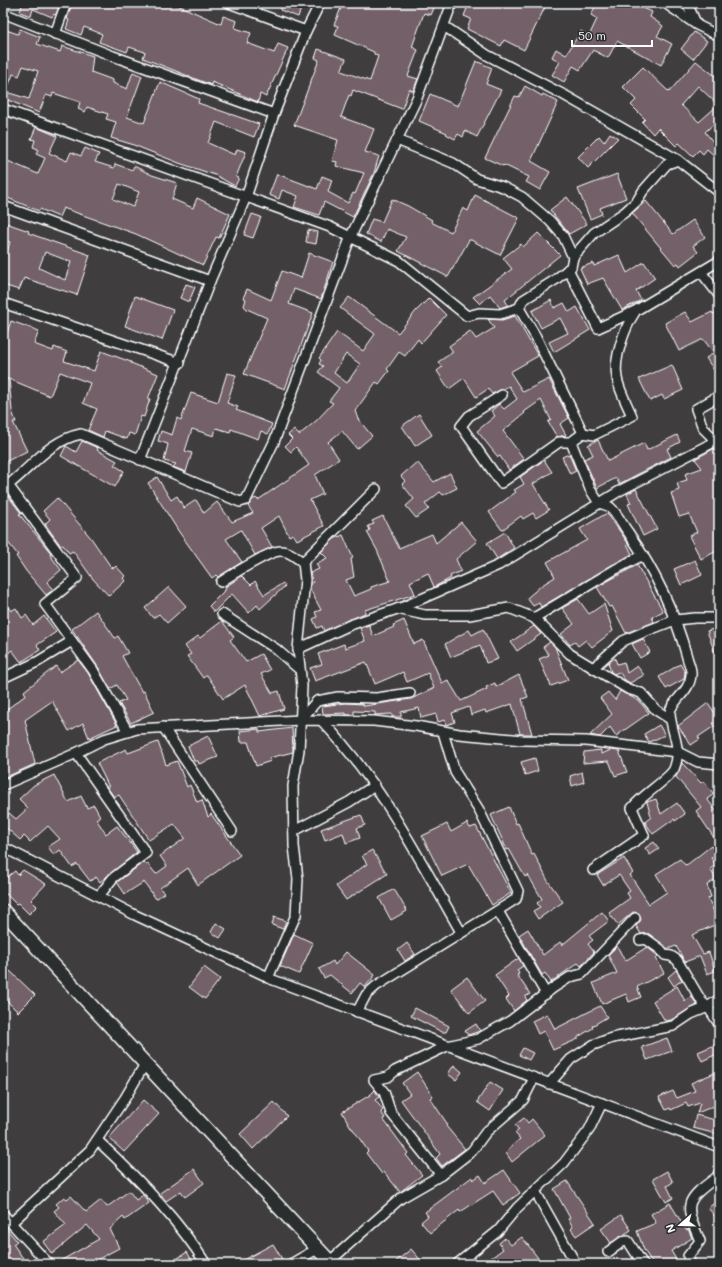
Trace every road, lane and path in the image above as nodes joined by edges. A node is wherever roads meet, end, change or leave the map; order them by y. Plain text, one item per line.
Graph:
1 (66, 3) edge
2 (229, 3) edge
3 (320, 3) edge
4 (452, 3) edge
5 (665, 3) edge
6 (687, 3) edge
7 (3, 13) edge
8 (697, 25) junction
9 (444, 26) junction
10 (306, 31) junction
11 (55, 34) junction
12 (719, 36) edge
13 (3, 109) edge
14 (274, 114) junction
15 (397, 140) junction
16 (678, 160) junction
17 (719, 192) edge
18 (246, 197) junction
19 (3, 206) edge
20 (351, 236) junction
21 (573, 257) junction
22 (719, 262) edge
23 (568, 269) junction
24 (701, 272) junction
25 (210, 281) junction
26 (719, 295) edge
27 (3, 303) edge
28 (520, 308) junction
29 (636, 311) junction
30 (180, 363) junction
31 (502, 395) dead end
32 (719, 396) edge
33 (583, 433) junction
34 (571, 442) junction
35 (718, 443) edge
36 (140, 460) junction
37 (5, 487) edge
38 (376, 489) dead end
39 (598, 503) junction
40 (643, 555) junction
41 (303, 562) junction
42 (221, 582) dead end
43 (397, 609) junction
44 (222, 614) dead end
45 (718, 616) edge
46 (534, 618) junction
47 (675, 620) junction
48 (72, 641) junction
49 (298, 649) junction
50 (593, 668) junction
51 (300, 670) junction
52 (3, 678) edge
53 (410, 693) dead end
54 (670, 718) junction
55 (300, 720) junction
56 (321, 720) junction
57 (163, 727) junction
58 (128, 732) junction
59 (443, 732) junction
60 (678, 752) junction
61 (76, 753) junction
62 (719, 764) edge
63 (3, 785) edge
64 (375, 785) junction
65 (232, 830) dead end
66 (294, 831) junction
67 (3, 848) edge
68 (593, 870) dead end
69 (99, 896) junction
70 (3, 911) edge
71 (498, 911) junction
72 (636, 918) dead end
73 (461, 932) junction
74 (640, 940) dead end
75 (268, 978) junction
76 (546, 994) junction
77 (719, 999) edge
78 (708, 1007) junction
79 (357, 1012) junction
80 (719, 1024) edge
81 (447, 1046) junction
82 (145, 1064) junction
83 (534, 1078) junction
84 (549, 1084) junction
85 (602, 1103) junction
86 (97, 1140) junction
87 (719, 1147) edge
88 (719, 1173) edge
89 (441, 1175) junction
90 (535, 1191) junction
91 (3, 1214) edge
92 (11, 1223) junction
93 (317, 1249) junction
94 (608, 1252) dead end
95 (331, 1263) edge
96 (49, 1264) edge
97 (206, 1264) edge
98 (291, 1264) edge
99 (457, 1264) edge
100 (576, 1264) edge
101 (643, 1264) edge
102 (689, 1264) edge

1 - 11 street
2 - 10 street
3 - 10 street
4 - 9 street
5 - 8 street
6 - 8 street
7 - 11 street
8 - 12 street
9 - 15 street
9 - 16 street
10 - 14 street
11 - 14 street
13 - 18 street
14 - 18 street
15 - 20 street
15 - 21 street
16 - 17 street
16 - 21 street
18 - 20 street
18 - 25 street
19 - 25 street
20 - 28 street
20 - 36 street
21 - 23 street
22 - 24 street
23 - 28 street
23 - 29 street
24 - 26 street
24 - 29 street
25 - 30 street
27 - 30 street
28 - 33 street
29 - 33 street
30 - 36 street
31 - 34 street
32 - 35 street
33 - 34 street
34 - 39 street
35 - 39 street
36 - 37 street
37 - 48 street
38 - 41 street
39 - 40 street
39 - 43 street
40 - 46 street
40 - 47 street
41 - 42 street
41 - 49 street
43 - 46 street
43 - 49 street
44 - 51 street
45 - 47 street
46 - 50 street
47 - 50 street
47 - 54 street
48 - 52 street
48 - 58 street
49 - 51 street
50 - 54 street
51 - 55 street
53 - 55 street
54 - 60 street
55 - 56 street
55 - 57 street
55 - 66 street
56 - 59 street
56 - 64 street
57 - 58 street
57 - 65 street
58 - 61 street
59 - 60 street
59 - 71 street
60 - 62 street
60 - 68 street
61 - 63 street
61 - 69 street
64 - 66 street
64 - 73 street
66 - 75 street
67 - 69 street
69 - 75 street
70 - 82 street
71 - 73 street
71 - 76 street
72 - 76 street
73 - 79 street
74 - 78 street
75 - 79 street
76 - 81 street
77 - 78 street
78 - 80 street
78 - 84 street
79 - 81 street
81 - 83 street
81 - 89 street
82 - 86 street
82 - 93 street
83 - 84 street
83 - 89 street
84 - 85 street
85 - 87 street
85 - 90 street
86 - 92 street
86 - 97 street
88 - 102 street
89 - 95 street
90 - 99 street
90 - 100 street
91 - 92 street
92 - 96 street
93 - 95 street
93 - 98 street
94 - 101 street

